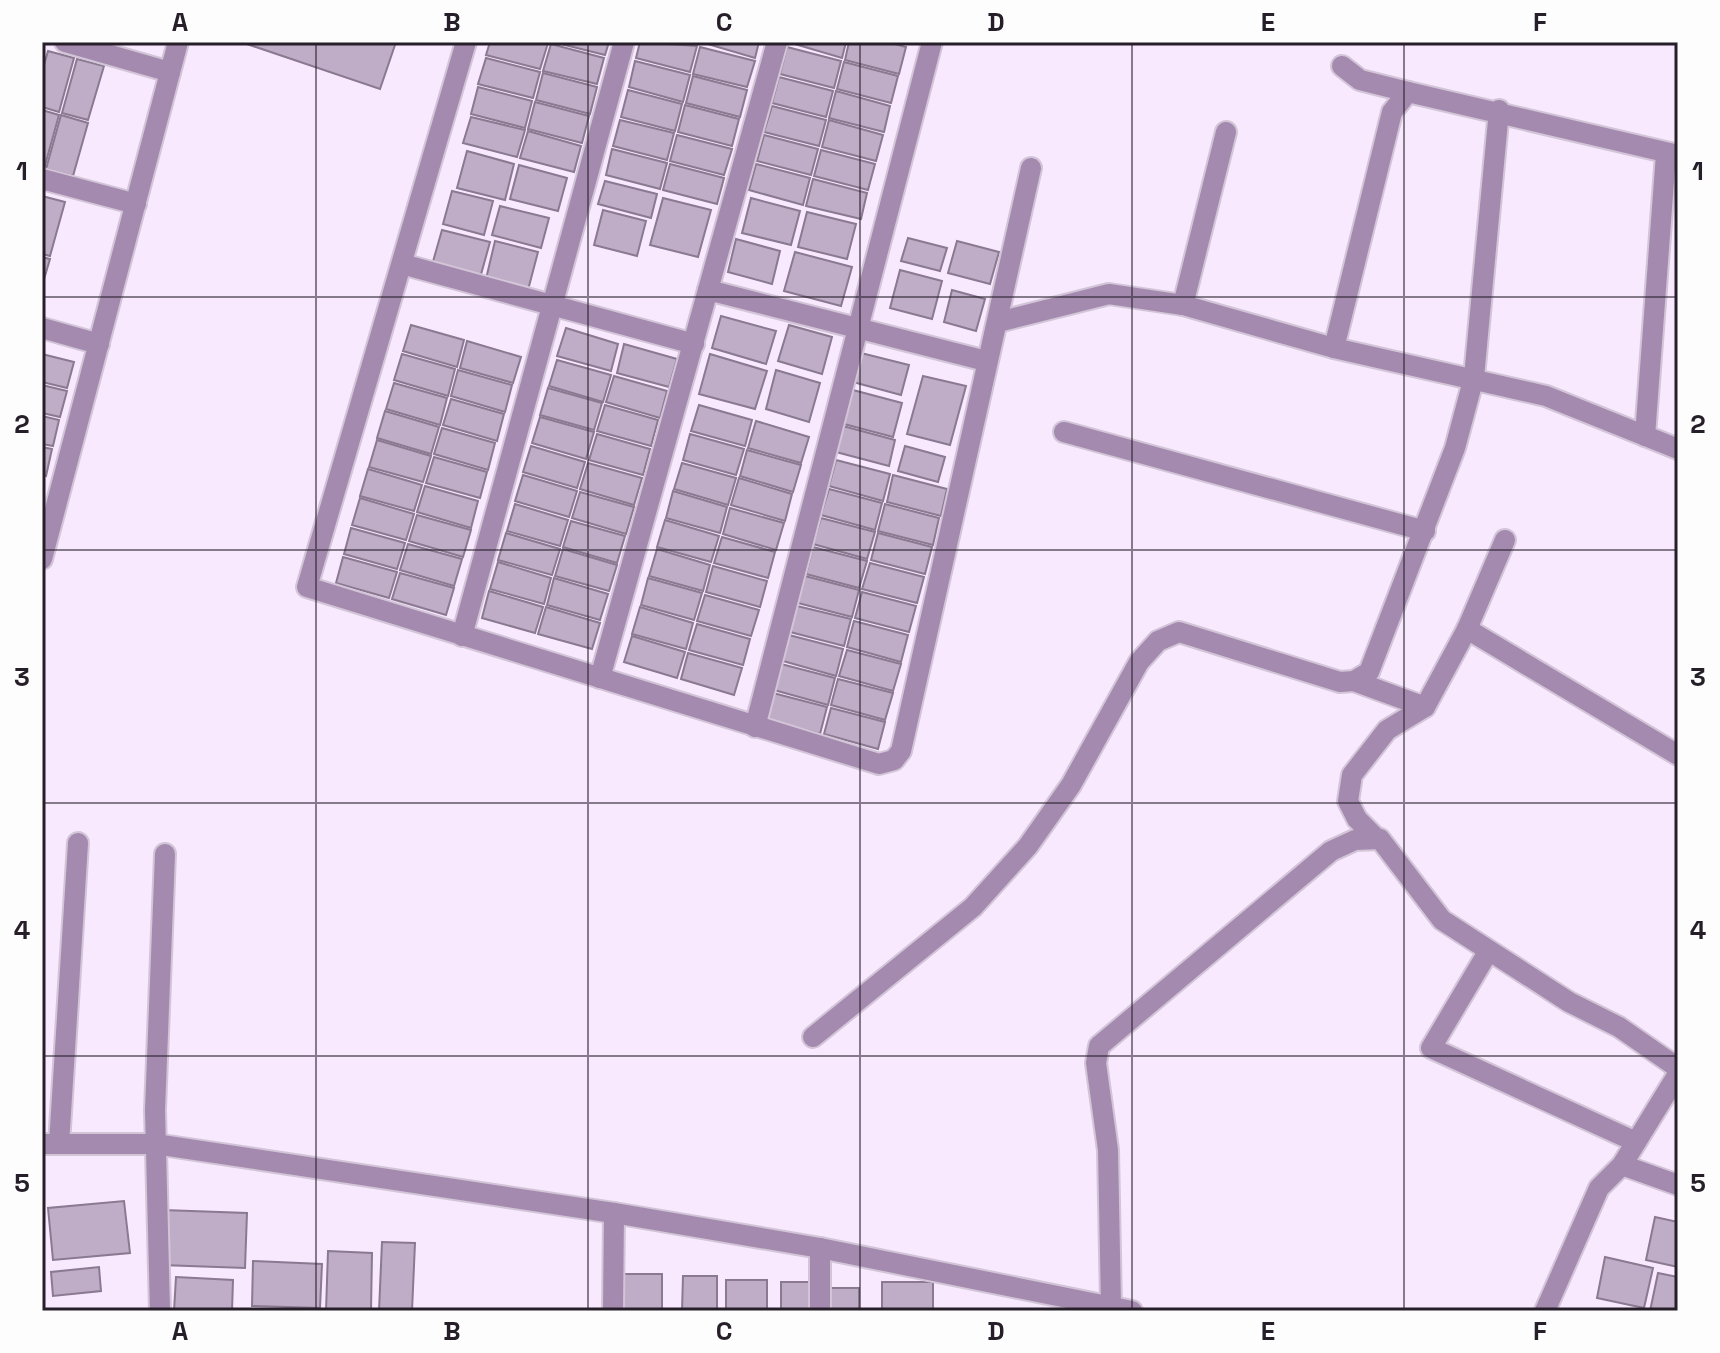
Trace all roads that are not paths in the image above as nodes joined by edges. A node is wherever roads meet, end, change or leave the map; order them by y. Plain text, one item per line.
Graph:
1 (65, 42) edge
2 (178, 42) edge
3 (466, 42) edge
4 (624, 42) edge
5 (777, 42) edge
6 (932, 42) edge
7 (1342, 66) dead end
8 (170, 72) junction
9 (1408, 92) junction
10 (1499, 110) junction
11 (1226, 132) dead end
12 (1672, 154) edge
13 (1031, 168) dead end
14 (42, 179) edge
15 (136, 204) junction
16 (402, 264) junction
17 (708, 290) junction
18 (554, 304) junction
19 (1183, 305) junction
20 (998, 322) junction
21 (42, 328) edge
22 (856, 329) junction
23 (99, 344) junction
24 (694, 344) junction
25 (1334, 348) junction
26 (986, 361) junction
27 (1474, 377) junction
28 (1064, 432) dead end
29 (1645, 436) junction
30 (1678, 449) edge
31 (1425, 531) junction
32 (1505, 540) dead end
33 (42, 559) edge
34 (1467, 629) junction
35 (462, 636) junction
36 (600, 678) junction
37 (1354, 681) junction
38 (1425, 707) junction
39 (755, 727) junction
40 (1678, 755) edge
41 (1377, 839) junction
42 (78, 843) dead end
43 (165, 854) dead end
44 (1488, 952) junction
45 (813, 1037) dead end
46 (1678, 1068) edge
47 (1678, 1074) edge
48 (1636, 1142) junction
49 (50, 1144) edge
50 (155, 1144) junction
51 (1622, 1165) junction
52 (1678, 1185) edge
53 (614, 1213) junction
54 (820, 1248) junction
55 (1074, 1304) edge
56 (1111, 1306) junction
57 (160, 1311) edge
58 (613, 1311) edge
59 (820, 1311) edge
60 (1132, 1311) edge
61 (1545, 1311) edge

1 - 8 street
2 - 8 street
3 - 16 street
4 - 18 street
5 - 17 street
6 - 22 street
7 - 9 street
8 - 15 street
9 - 10 street
9 - 25 street
10 - 12 street
10 - 27 street
11 - 19 street
12 - 29 street
13 - 20 street
14 - 15 street
15 - 23 street
16 - 18 street
16 - 35 street
17 - 22 street
17 - 24 street
18 - 24 street
18 - 35 street
19 - 20 street
19 - 25 street
20 - 26 street
21 - 23 street
22 - 26 street
22 - 39 street
23 - 33 street
24 - 36 street
25 - 27 street
26 - 39 street
27 - 29 street
27 - 31 street
28 - 31 street
29 - 30 street
31 - 37 street
32 - 34 street
34 - 38 street
34 - 40 street
35 - 36 street
36 - 39 street
37 - 38 street
37 - 45 street
38 - 41 street
41 - 44 street
41 - 56 street
42 - 49 street
43 - 50 street
44 - 46 street
44 - 48 street
47 - 48 street
48 - 51 street
49 - 50 street
50 - 53 street
50 - 57 street
51 - 52 street
51 - 61 street
53 - 54 street
53 - 58 street
54 - 55 street
54 - 59 street
55 - 56 street
56 - 60 street

